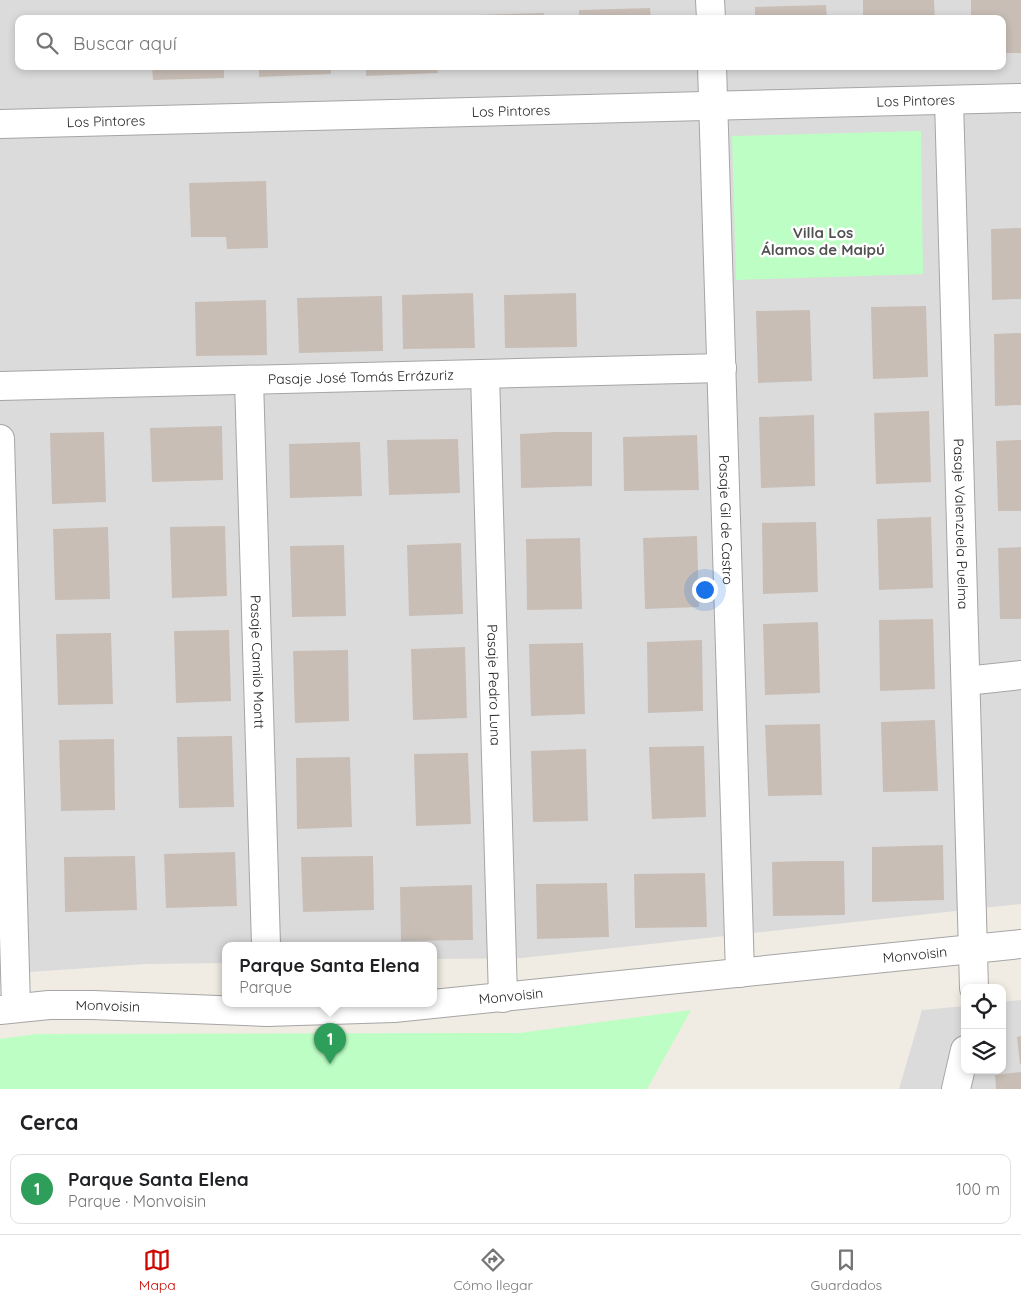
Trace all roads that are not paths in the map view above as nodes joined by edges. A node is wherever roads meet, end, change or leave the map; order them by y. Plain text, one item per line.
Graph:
1 (710, 0) edge
2 (711, 15) edge
3 (712, 70) edge
4 (1021, 98) edge
5 (949, 100) junction
6 (714, 105) junction
7 (0, 124) edge
8 (722, 368) junction
9 (485, 374) junction
10 (249, 380) junction
11 (0, 386) edge
12 (0, 439) edge
13 (1021, 675) edge
14 (966, 681) junction
15 (4, 712) edge
16 (266, 942) edge
17 (1021, 944) edge
18 (974, 948) junction
19 (740, 973) junction
20 (974, 984) edge
21 (503, 998) junction
22 (437, 1004) edge
23 (222, 1006) edge
24 (267, 1007) edge
25 (405, 1007) edge
26 (8, 1009) edge
27 (961, 1067) edge
28 (956, 1089) edge

1 - 2 street
3 - 6 street, Pasaje Gil de Castro
4 - 5 street, Los Pintores
5 - 6 street, Los Pintores
5 - 14 street, Pasaje Valenzuela Puelma
6 - 7 street, Los Pintores
6 - 8 street, Pasaje Gil de Castro
8 - 9 street, Pasaje José Tomás Errázuriz
8 - 19 street, Pasaje Gil de Castro
9 - 10 street, Pasaje José Tomás Errázuriz
9 - 21 street, Pasaje Pedro Luna
10 - 11 street, Pasaje José Tomás Errázuriz
10 - 16 street, Pasaje Camilo Montt
12 - 15 street
13 - 14 street
14 - 18 street, Pasaje Valenzuela Puelma
15 - 26 street
17 - 18 street, Monvoisin
18 - 19 street, Monvoisin
18 - 20 street, Pasaje Valenzuela Puelma
19 - 21 street, Monvoisin
21 - 22 street, Monvoisin
23 - 26 street, Monvoisin
24 - 25 street, Monvoisin
27 - 28 street

